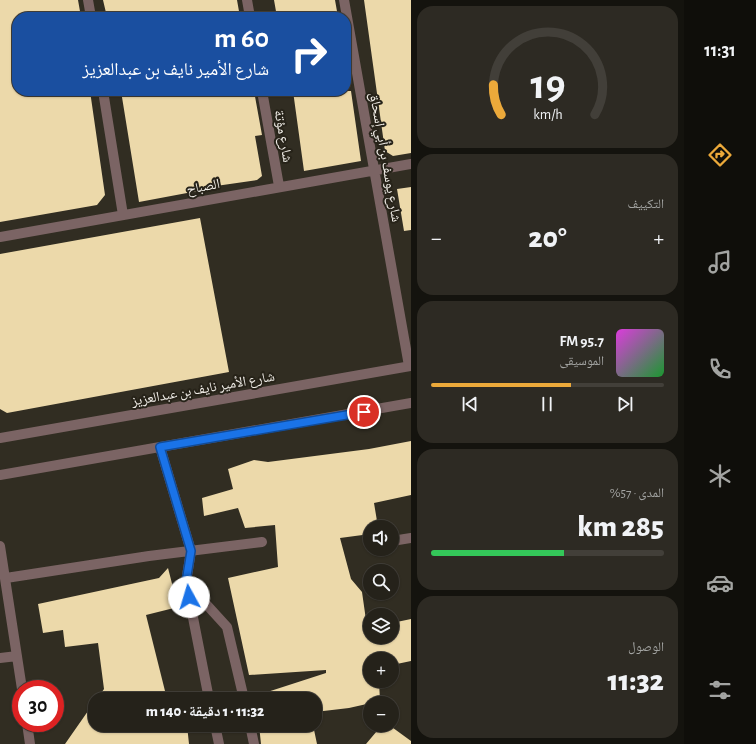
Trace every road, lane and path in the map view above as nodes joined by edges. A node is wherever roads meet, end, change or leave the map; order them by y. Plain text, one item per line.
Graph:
1 (88, 0) edge
2 (247, 0) edge
3 (344, 0) edge
4 (90, 12) edge
5 (249, 12) edge
6 (346, 12) edge
7 (351, 40) edge
8 (104, 96) edge
9 (263, 96) edge
10 (411, 164) edge
11 (374, 170) junction
12 (279, 186) junction
13 (123, 215) junction
14 (0, 236) edge
15 (410, 366) edge
16 (411, 403) edge
17 (0, 438) edge
18 (160, 447) junction
19 (0, 475) edge
20 (411, 538) edge
21 (399, 540) edge
22 (262, 542) dead end
23 (0, 546) edge
24 (191, 551) junction
25 (6, 578) junction
26 (186, 582) junction
27 (17, 656) junction
28 (0, 658) edge
29 (21, 680) edge
30 (208, 692) edge
31 (242, 692) edge
32 (28, 732) edge
33 (216, 732) edge
34 (251, 732) edge
35 (30, 744) edge
36 (218, 744) edge
37 (254, 744) edge

1 - 4 street
2 - 5 street
3 - 6 street, شارع يوسف بن أبي إسحاق
7 - 11 street, شارع يوسف بن أبي إسحاق
8 - 13 street
9 - 12 street, شارع مؤتة
10 - 11 street, الصباح
11 - 12 street, الصباح
11 - 15 street, شارع يوسف بن أبي إسحاق
12 - 13 street, الصباح
13 - 14 street, الصباح
15 - 17 street, شارع الأمير نايف بن عبدالعزيز
16 - 18 street
18 - 19 street
18 - 24 street
20 - 21 street
22 - 24 street
23 - 25 street
24 - 25 street
24 - 26 street
25 - 27 street
26 - 30 street
26 - 31 street
27 - 28 street
27 - 29 street
32 - 35 street
33 - 36 street
34 - 37 street

